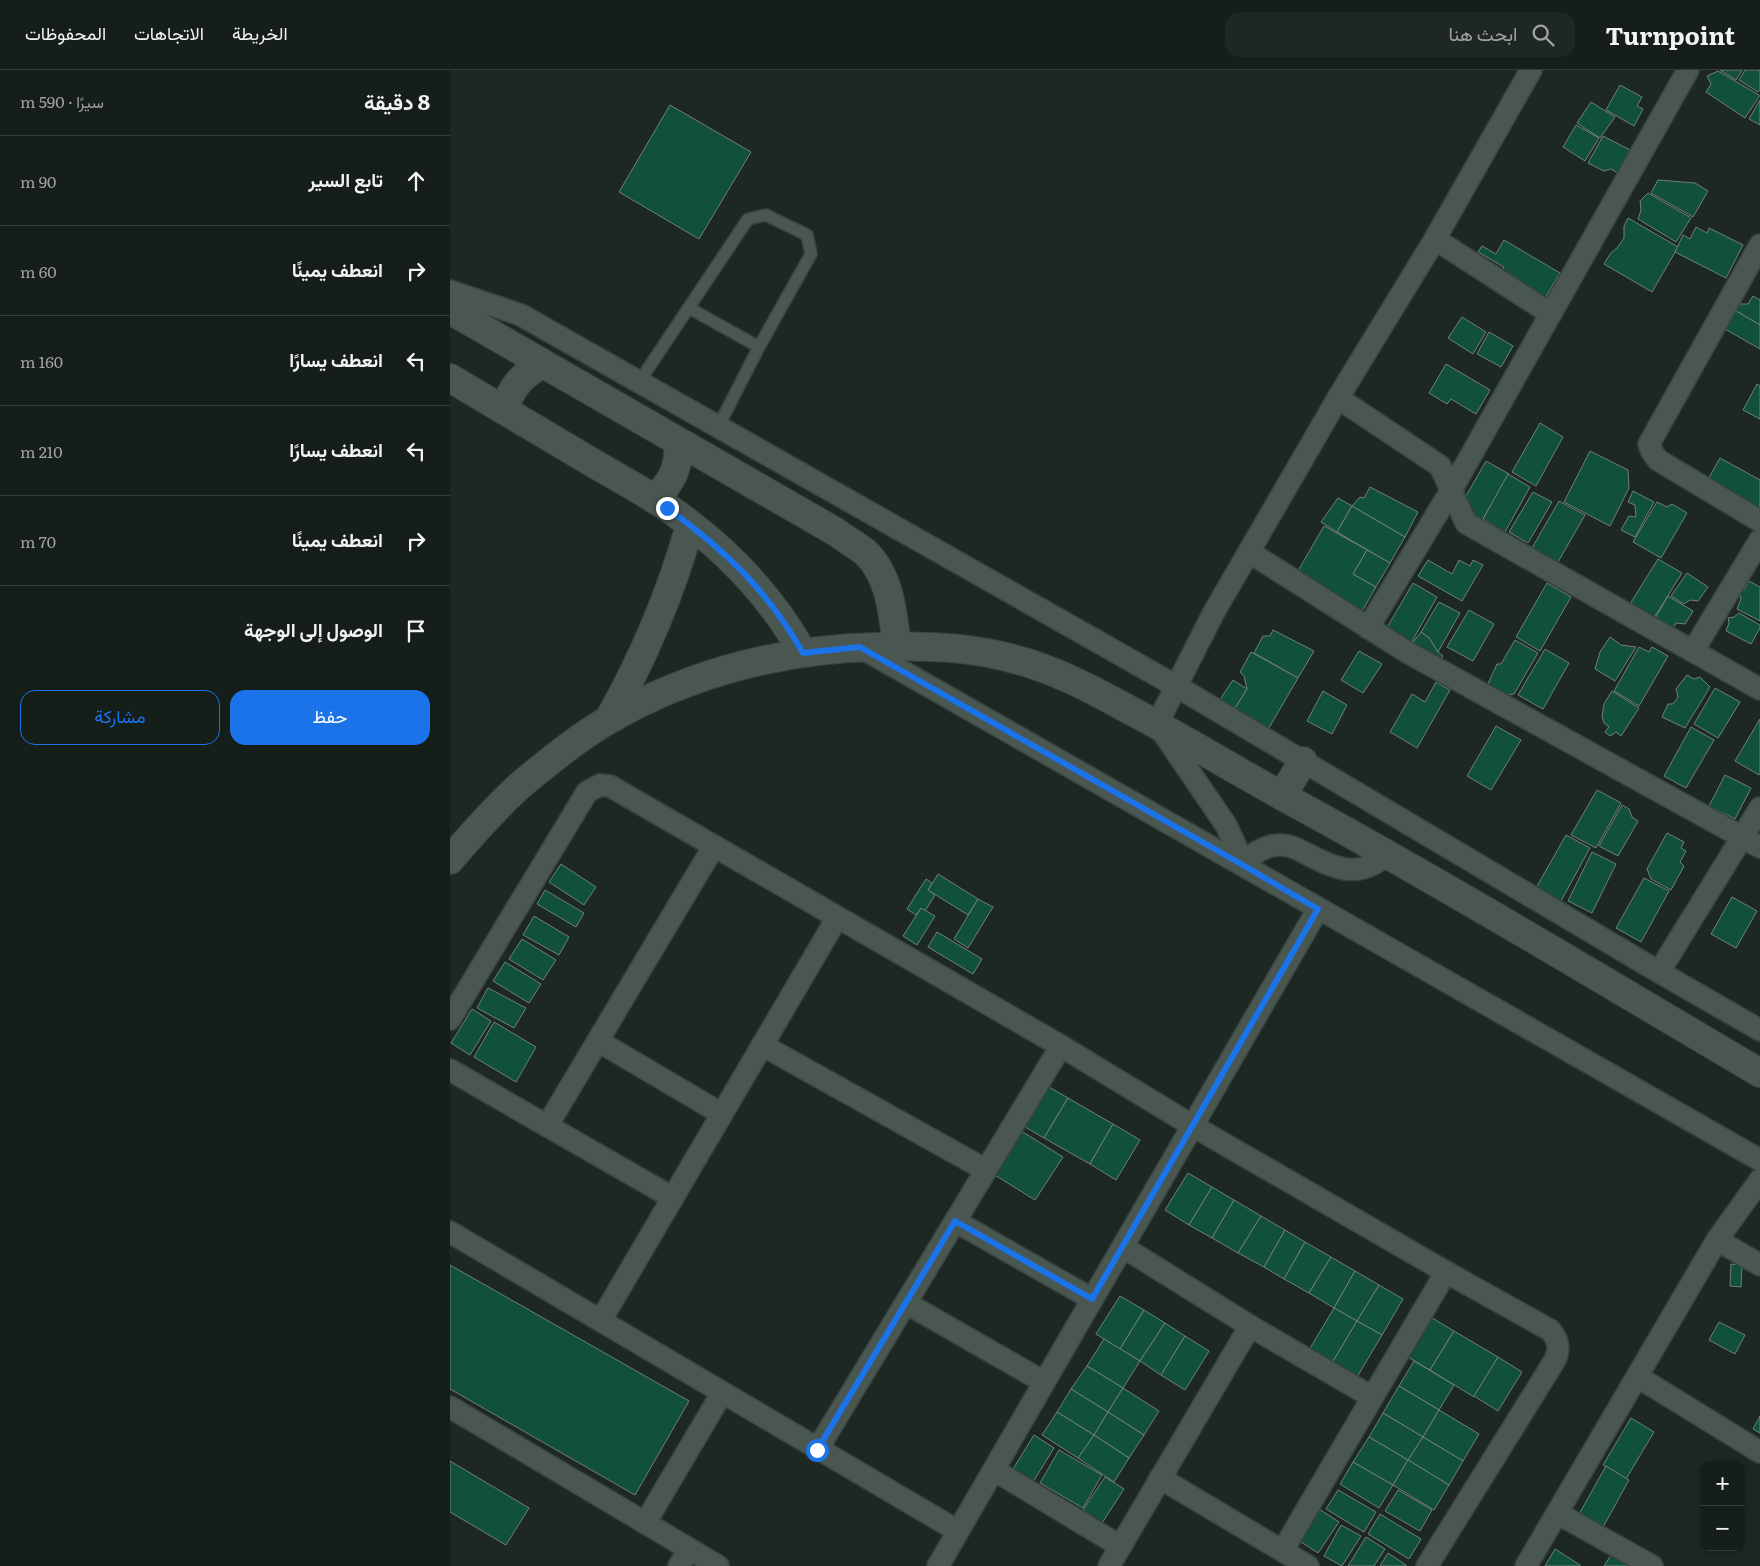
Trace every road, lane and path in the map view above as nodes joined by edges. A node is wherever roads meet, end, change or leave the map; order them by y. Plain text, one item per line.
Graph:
1 (1531, 70) edge
2 (1688, 70) edge
3 (1435, 239) junction
4 (1760, 245) edge
5 (450, 291) edge
6 (689, 308) junction
7 (450, 310) edge
8 (1551, 314) junction
9 (759, 347) junction
10 (543, 364) junction
11 (450, 378) edge
12 (640, 382) junction
13 (1338, 398) junction
14 (504, 410) junction
15 (718, 426) junction
16 (678, 442) junction
17 (1452, 489) junction
18 (654, 499) junction
19 (1760, 521) edge
20 (690, 525) junction
21 (1760, 540) edge
22 (1249, 552) junction
23 (1368, 628) junction
24 (897, 646) junction
25 (860, 647) junction
26 (1693, 650) junction
27 (803, 653) junction
28 (1176, 686) junction
29 (1760, 689) edge
30 (609, 719) junction
31 (1157, 724) junction
32 (1303, 762) junction
33 (1282, 796) junction
34 (1760, 808) edge
35 (1751, 842) edge
36 (714, 846) junction
37 (1388, 854) junction
38 (450, 860) edge
39 (1241, 864) junction
40 (1318, 909) junction
41 (837, 918) junction
42 (1659, 972) junction
43 (450, 1019) edge
44 (1760, 1030) edge
45 (598, 1041) junction
46 (762, 1045) junction
47 (1061, 1046) junction
48 (450, 1070) edge
49 (1760, 1073) edge
50 (722, 1114) junction
51 (547, 1126) junction
52 (1193, 1126) junction
53 (1760, 1160) edge
54 (986, 1170) junction
55 (1760, 1180) edge
56 (673, 1198) junction
57 (955, 1221) junction
58 (450, 1232) edge
59 (1717, 1240) junction
60 (1123, 1247) junction
61 (1760, 1265) edge
62 (1446, 1272) junction
63 (1092, 1299) junction
64 (906, 1303) junction
65 (601, 1320) junction
66 (1250, 1326) junction
67 (1638, 1377) junction
68 (1044, 1382) junction
69 (722, 1393) junction
70 (1372, 1397) junction
71 (450, 1407) edge
72 (817, 1450) junction
73 (1760, 1452) edge
74 (994, 1470) junction
75 (1160, 1478) junction
76 (1557, 1513) junction
77 (645, 1523) junction
78 (958, 1531) junction
79 (1120, 1546) junction
80 (1283, 1550) junction
81 (684, 1557) edge
82 (718, 1566) edge
83 (938, 1566) edge
84 (1109, 1566) edge
85 (1308, 1566) edge
86 (1427, 1566) edge
87 (1526, 1566) edge
88 (1652, 1566) edge

1 - 3 street
2 - 8 street
3 - 8 street
3 - 13 street
4 - 19 street
5 - 12 street
6 - 9 lane
6 - 9 lane
6 - 12 lane
7 - 10 main road
8 - 17 street
9 - 15 lane
10 - 14 main road
10 - 16 main road
11 - 14 main road
12 - 15 street
13 - 17 street
13 - 22 street
14 - 18 main road
15 - 28 street
16 - 18 main road
16 - 24 main road
17 - 23 street
17 - 26 street
18 - 20 main road
20 - 27 main road
20 - 30 main road
21 - 26 street
22 - 23 street
22 - 28 street
23 - 35 street
24 - 25 main road
24 - 31 main road
25 - 27 main road
25 - 39 street
26 - 29 street
27 - 30 main road
28 - 31 street
28 - 32 street
30 - 38 main road
31 - 33 main road
31 - 39 street
32 - 33 main road
32 - 42 street
33 - 37 main road
34 - 35 street
35 - 42 street
36 - 41 street
36 - 43 street
36 - 45 street
37 - 39 street
37 - 49 main road
39 - 40 street
40 - 52 street
40 - 53 street
41 - 46 street
41 - 47 street
42 - 44 street
45 - 50 street
45 - 51 street
46 - 50 street
46 - 54 street
47 - 52 street
47 - 54 street
48 - 51 street
50 - 56 street
51 - 56 street
52 - 60 street
52 - 62 street
54 - 57 street
55 - 59 street
56 - 65 street
57 - 63 street
57 - 64 street
58 - 65 street
59 - 61 street
59 - 67 street
60 - 63 street
60 - 66 street
62 - 70 street
62 - 86 street
63 - 68 street
64 - 68 street
64 - 72 street
65 - 69 street
66 - 70 street
66 - 75 street
67 - 73 street
67 - 76 street
68 - 74 street
69 - 72 street
69 - 77 street
70 - 80 street
71 - 77 street
72 - 78 street
74 - 78 street
74 - 79 street
75 - 79 street
75 - 80 street
76 - 87 street
76 - 88 street
77 - 81 street
78 - 83 street
79 - 84 street
80 - 85 street
81 - 82 street

